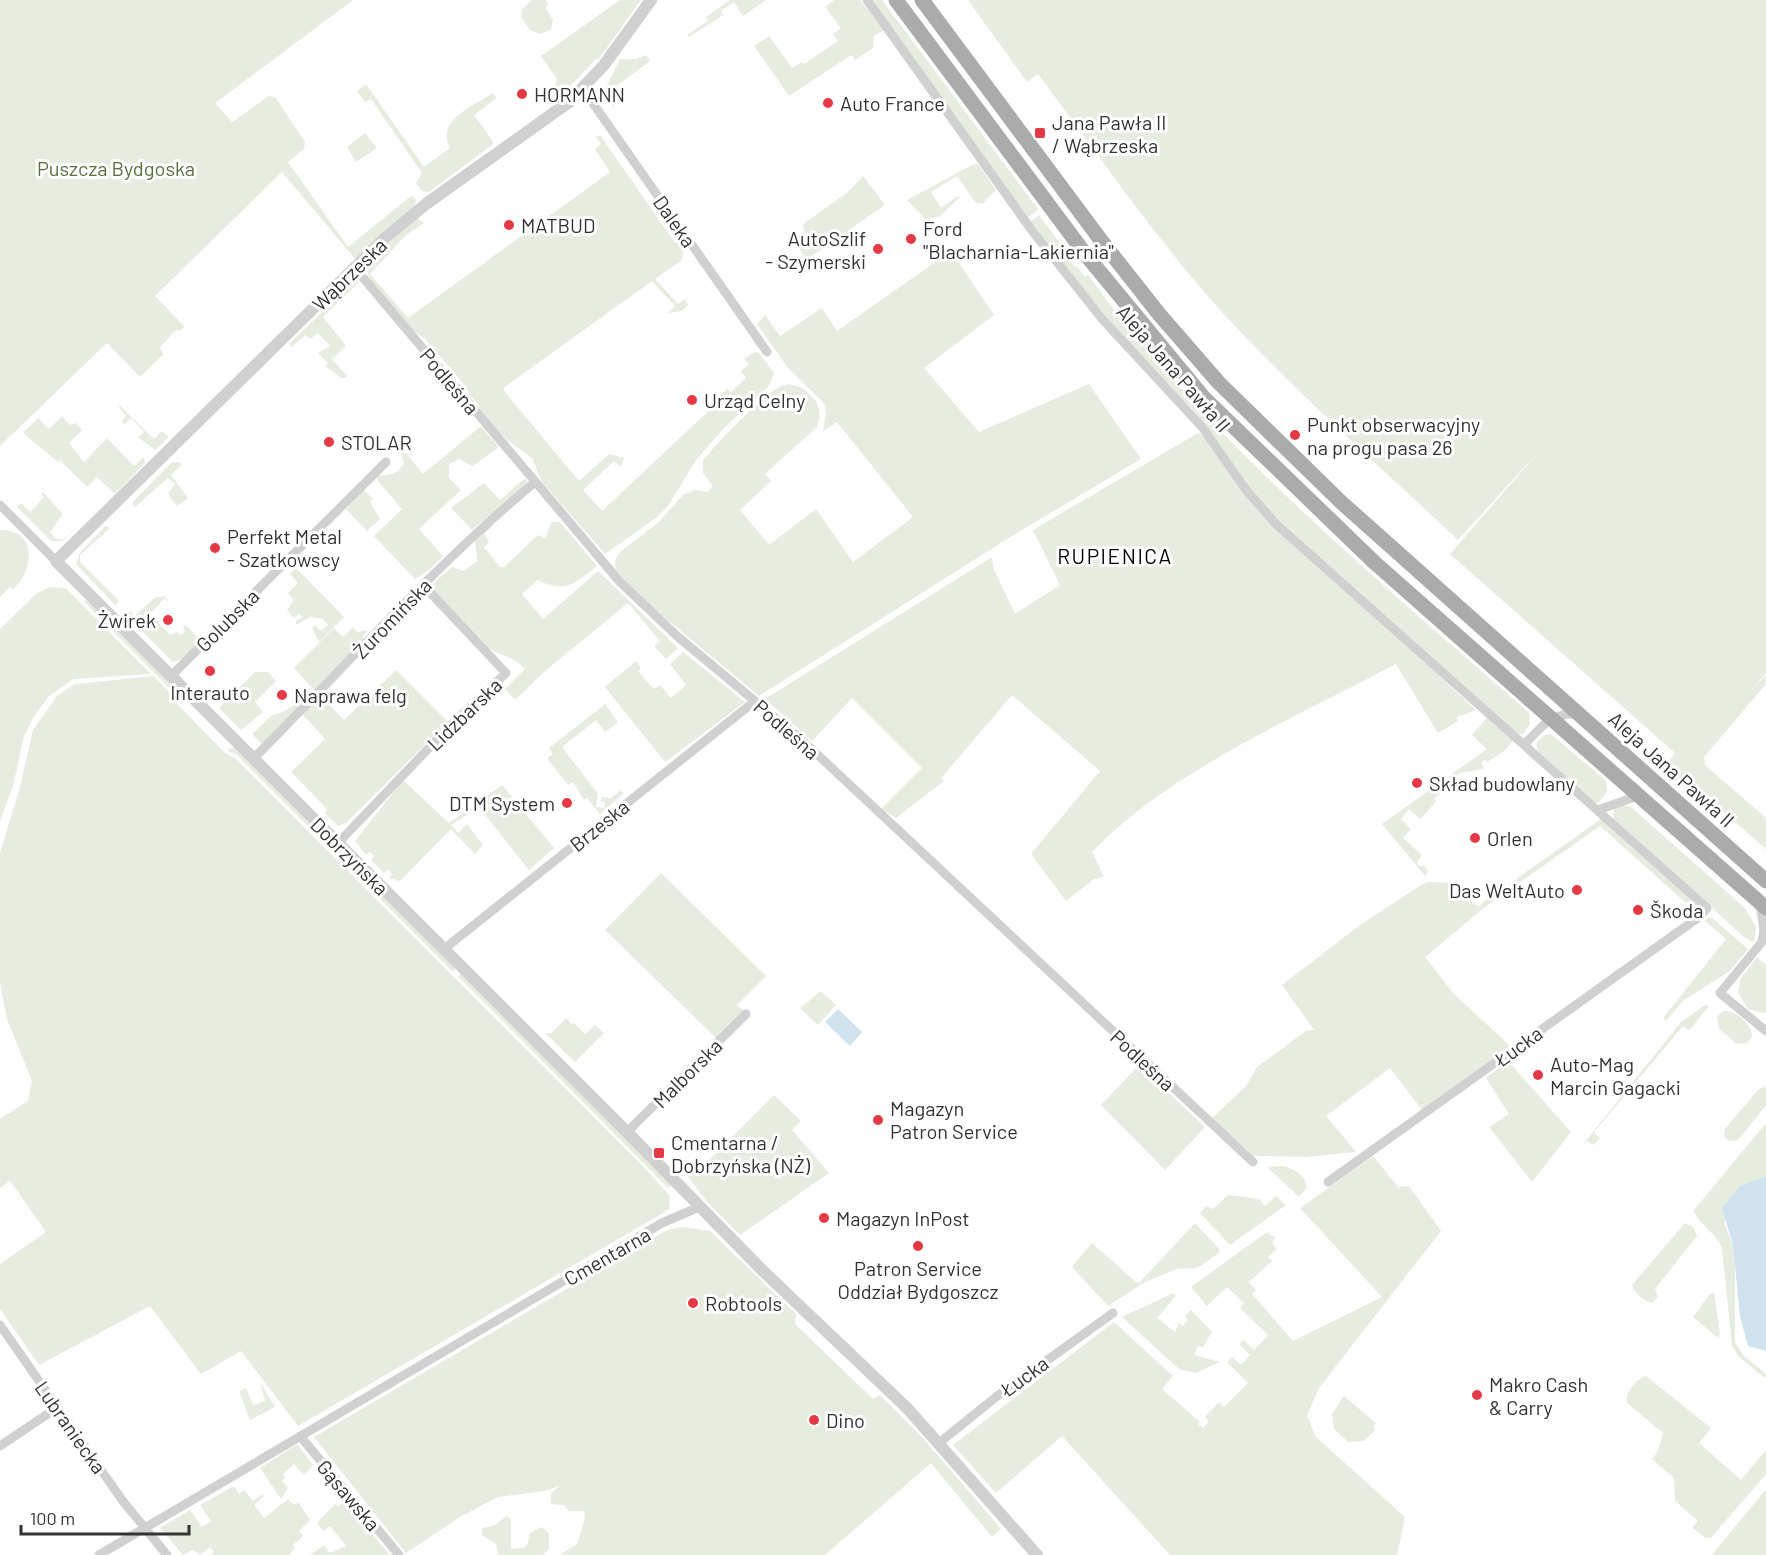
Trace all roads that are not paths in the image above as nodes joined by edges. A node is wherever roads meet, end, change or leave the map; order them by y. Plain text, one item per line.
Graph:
1 (651, 0) edge
2 (867, 0) edge
3 (896, 0) edge
4 (922, 0) edge
5 (583, 89) junction
6 (354, 267) junction
7 (767, 352) dead end
8 (386, 462) dead end
9 (535, 482) junction
10 (0, 505) edge
11 (56, 561) junction
12 (423, 585) junction
13 (171, 676) junction
14 (755, 701) junction
15 (1578, 714) junction
16 (1551, 718) junction
17 (1524, 745) junction
18 (253, 759) junction
19 (1638, 796) junction
20 (1598, 810) junction
21 (338, 843) junction
22 (1766, 880) edge
23 (1763, 906) edge
24 (1707, 908) joint
25 (1764, 939) edge
26 (444, 949) junction
27 (746, 1014) dead end
28 (1766, 1031) edge
29 (627, 1132) junction
30 (1253, 1162) dead end
31 (1328, 1182) dead end
32 (699, 1207) junction
33 (1113, 1313) dead end
34 (0, 1325) edge
35 (58, 1407) junction
36 (300, 1436) junction
37 (939, 1443) junction
38 (0, 1446) edge
39 (144, 1527) junction
40 (99, 1555) edge
41 (167, 1555) edge
42 (399, 1555) edge
43 (1037, 1555) edge

1 - 5 street, Wąbrzeska
2 - 17 street, Aleja Jana Pawła II
3 - 16 main road, Aleja Jana Pawła II
4 - 15 main road, Aleja Jana Pawła II
5 - 6 street, Wąbrzeska
5 - 7 street, Daleka
6 - 9 street, Podleśna
6 - 11 street, Wąbrzeska
8 - 13 street, Golubska
9 - 12 street, Żuromińska
9 - 14 street, Podleśna
10 - 11 street, Dobrzyńska
11 - 13 street, Dobrzyńska
12 - 18 street, Żuromińska
12 - 21 street, Lidzbarska
13 - 18 street, Dobrzyńska
14 - 26 street, Brzeska
14 - 30 street, Podleśna
15 - 16 street, Aleja Jana Pawła II
15 - 22 main road, Aleja Jana Pawła II
16 - 17 street
16 - 19 main road, Aleja Jana Pawła II
17 - 20 street, Aleja Jana Pawła II
18 - 21 street, Dobrzyńska
19 - 20 street
19 - 23 main road, Aleja Jana Pawła II
20 - 24 street, Aleja Jana Pawła II
21 - 26 street, Dobrzyńska
23 - 25 street
24 - 31 street, Łucka
25 - 28 street
26 - 29 street, Dobrzyńska
27 - 29 street, Malborska
29 - 32 street, Dobrzyńska
32 - 36 street, Cmentarna
32 - 37 street
33 - 37 street, Łucka
34 - 35 street, Lubraniecka
35 - 38 street
35 - 39 street, Lubraniecka
36 - 39 street, Cmentarna
36 - 42 street, Gąsawska
37 - 43 street
39 - 40 street, Cmentarna
39 - 41 street, Lubraniecka

